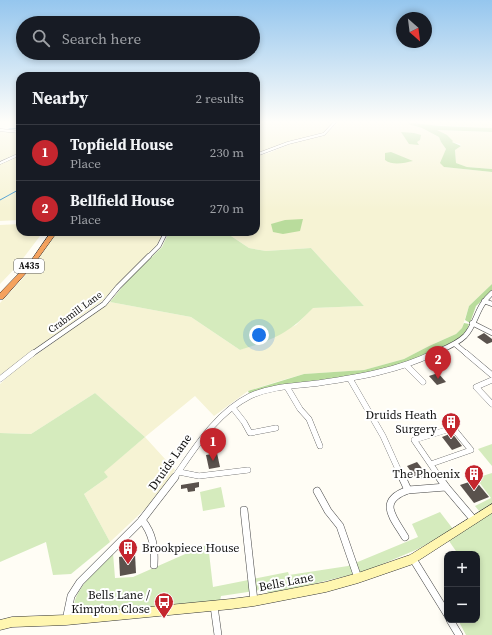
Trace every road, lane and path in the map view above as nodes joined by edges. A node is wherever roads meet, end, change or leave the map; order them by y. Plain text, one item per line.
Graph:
1 (16, 156) edge
2 (0, 163) edge
3 (45, 236) edge
4 (51, 236) edge
5 (164, 236) edge
6 (0, 291) edge
7 (492, 293) edge
8 (0, 297) edge
9 (484, 301) junction
10 (492, 304) edge
11 (472, 324) junction
12 (492, 334) edge
13 (455, 344) junction
14 (407, 366) junction
15 (492, 375) edge
16 (0, 379) edge
17 (350, 379) junction
18 (492, 380) edge
19 (423, 382) dead end
20 (287, 387) junction
21 (492, 404) edge
22 (233, 408) junction
23 (276, 428) dead end
24 (320, 446) dead end
25 (431, 464) junction
26 (248, 470) dead end
27 (179, 472) junction
28 (446, 487) junction
29 (408, 490) junction
30 (317, 491) dead end
31 (492, 508) edge
32 (244, 510) dead end
33 (142, 520) junction
34 (474, 520) junction
35 (405, 538) dead end
36 (413, 559) junction
37 (154, 565) dead end
38 (358, 578) junction
39 (254, 601) junction
40 (214, 606) junction
41 (444, 609) edge
42 (66, 620) junction
43 (452, 623) edge
44 (0, 625) edge
45 (218, 635) edge
46 (459, 635) edge

1 - 2 street
3 - 6 highway, A435
4 - 8 highway, A435
5 - 16 street, Crabmill Lane
7 - 9 street, Druids Lane
9 - 10 street
9 - 11 street, Druids Lane
11 - 12 street
11 - 13 street, Druids Lane
13 - 14 street, Druids Lane
13 - 15 street
14 - 17 street, Druids Lane
14 - 19 street
17 - 20 street, Druids Lane
17 - 29 street
18 - 21 street
20 - 22 street, Druids Lane
20 - 24 street
22 - 23 street
22 - 27 street, Druids Lane
25 - 25 street
25 - 28 street
26 - 27 street
27 - 33 street, Druids Lane
28 - 29 street
28 - 34 street
29 - 35 street
30 - 38 street
31 - 34 street, Bells Lane
32 - 39 street
33 - 37 street
33 - 42 street, Druids Lane
34 - 36 street, Bells Lane
36 - 38 street, Bells Lane
36 - 41 street
38 - 39 street, Bells Lane
39 - 40 street, Bells Lane
40 - 42 street, Bells Lane
40 - 45 street
42 - 44 street
43 - 46 street

